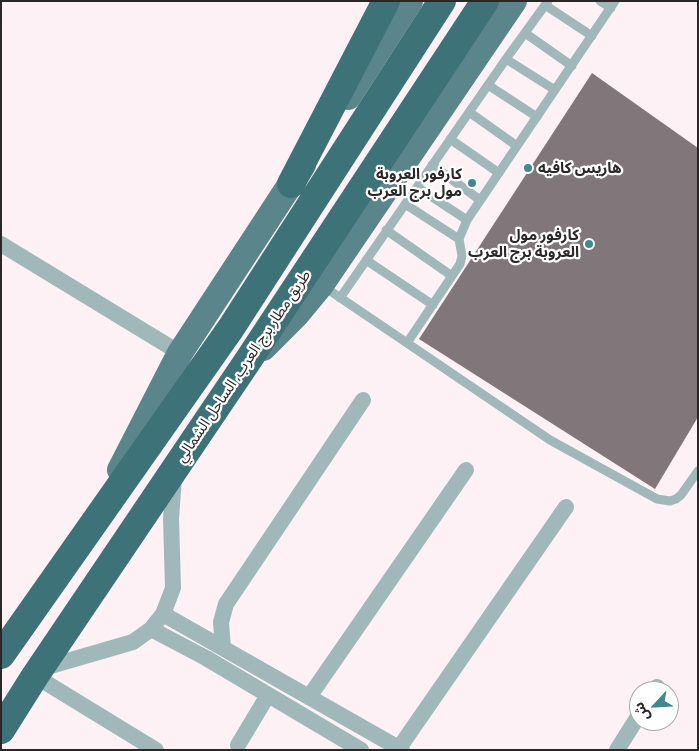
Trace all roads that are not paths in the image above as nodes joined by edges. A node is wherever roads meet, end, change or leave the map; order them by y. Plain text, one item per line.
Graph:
1 (386, 1) edge
2 (410, 1) edge
3 (442, 1) edge
4 (485, 1) edge
5 (514, 1) edge
6 (600, 1) edge
7 (547, 3) edge
8 (613, 5) edge
9 (525, 33) junction
10 (592, 36) junction
11 (506, 59) junction
12 (572, 66) junction
13 (488, 84) junction
14 (555, 90) junction
15 (468, 112) junction
16 (537, 117) junction
17 (450, 139) junction
18 (517, 146) junction
19 (432, 165) junction
20 (499, 173) junction
21 (291, 184) junction
22 (417, 187) junction
23 (480, 200) junction
24 (405, 204) junction
25 (467, 220) junction
26 (386, 230) junction
27 (459, 239) junction
28 (1, 244) edge
29 (366, 260) junction
30 (452, 276) junction
31 (330, 291) junction
32 (432, 305) junction
33 (407, 343) junction
34 (180, 352) junction
35 (248, 359) junction
36 (363, 400) dead end
37 (175, 468) junction
38 (466, 470) dead end
39 (698, 471) edge
40 (566, 506) dead end
41 (93, 524) junction
42 (163, 614) junction
43 (151, 629) junction
44 (222, 648) junction
45 (2, 653) edge
46 (240, 657) junction
47 (38, 673) junction
48 (231, 673) junction
49 (303, 693) junction
50 (268, 695) junction
51 (324, 705) junction
52 (286, 706) junction
53 (315, 722) junction
54 (1, 730) edge
55 (629, 731) edge
56 (238, 745) dead end
57 (394, 747) edge
58 (156, 750) edge
59 (361, 750) edge
60 (617, 750) edge

1 - 21 highway
2 - 21 main road
3 - 41 highway
4 - 35 highway, طريق مطار برج العرب, الساحل الشمالي
5 - 31 main road
6 - 8 lane
7 - 9 lane
7 - 10 lane
8 - 10 lane
9 - 11 lane
9 - 12 lane
10 - 12 lane
11 - 13 lane
11 - 14 lane
12 - 14 lane
13 - 15 lane
13 - 16 lane
14 - 16 lane
15 - 17 lane
15 - 18 lane
16 - 18 lane
17 - 19 lane
17 - 20 lane
18 - 20 lane
19 - 22 lane
19 - 23 lane
20 - 23 lane
21 - 34 main road
22 - 24 lane
22 - 25 lane
23 - 25 lane
24 - 26 lane
24 - 27 lane
25 - 27 lane
26 - 29 lane
26 - 30 lane
27 - 30 lane
28 - 34 street
29 - 31 lane
29 - 32 lane
30 - 32 lane
31 - 33 lane
31 - 35 main road
32 - 33 lane
33 - 39 lane
34 - 41 main road
35 - 37 highway, طريق مطار برج العرب, الساحل الشمالي
36 - 44 street
37 - 42 street
37 - 47 highway, طريق مطار برج العرب, الساحل الشمالي
38 - 49 street
40 - 57 street
41 - 45 highway
42 - 43 street
42 - 44 street
43 - 47 street
43 - 48 street
44 - 46 street
46 - 48 street
46 - 49 street
47 - 54 highway, طريق مطار برج العرب, الساحل الشمالي
47 - 58 street
48 - 50 street
49 - 51 street
49 - 52 street
50 - 52 street
50 - 56 street
51 - 53 street
51 - 57 street
52 - 53 street
53 - 59 street
55 - 60 street

